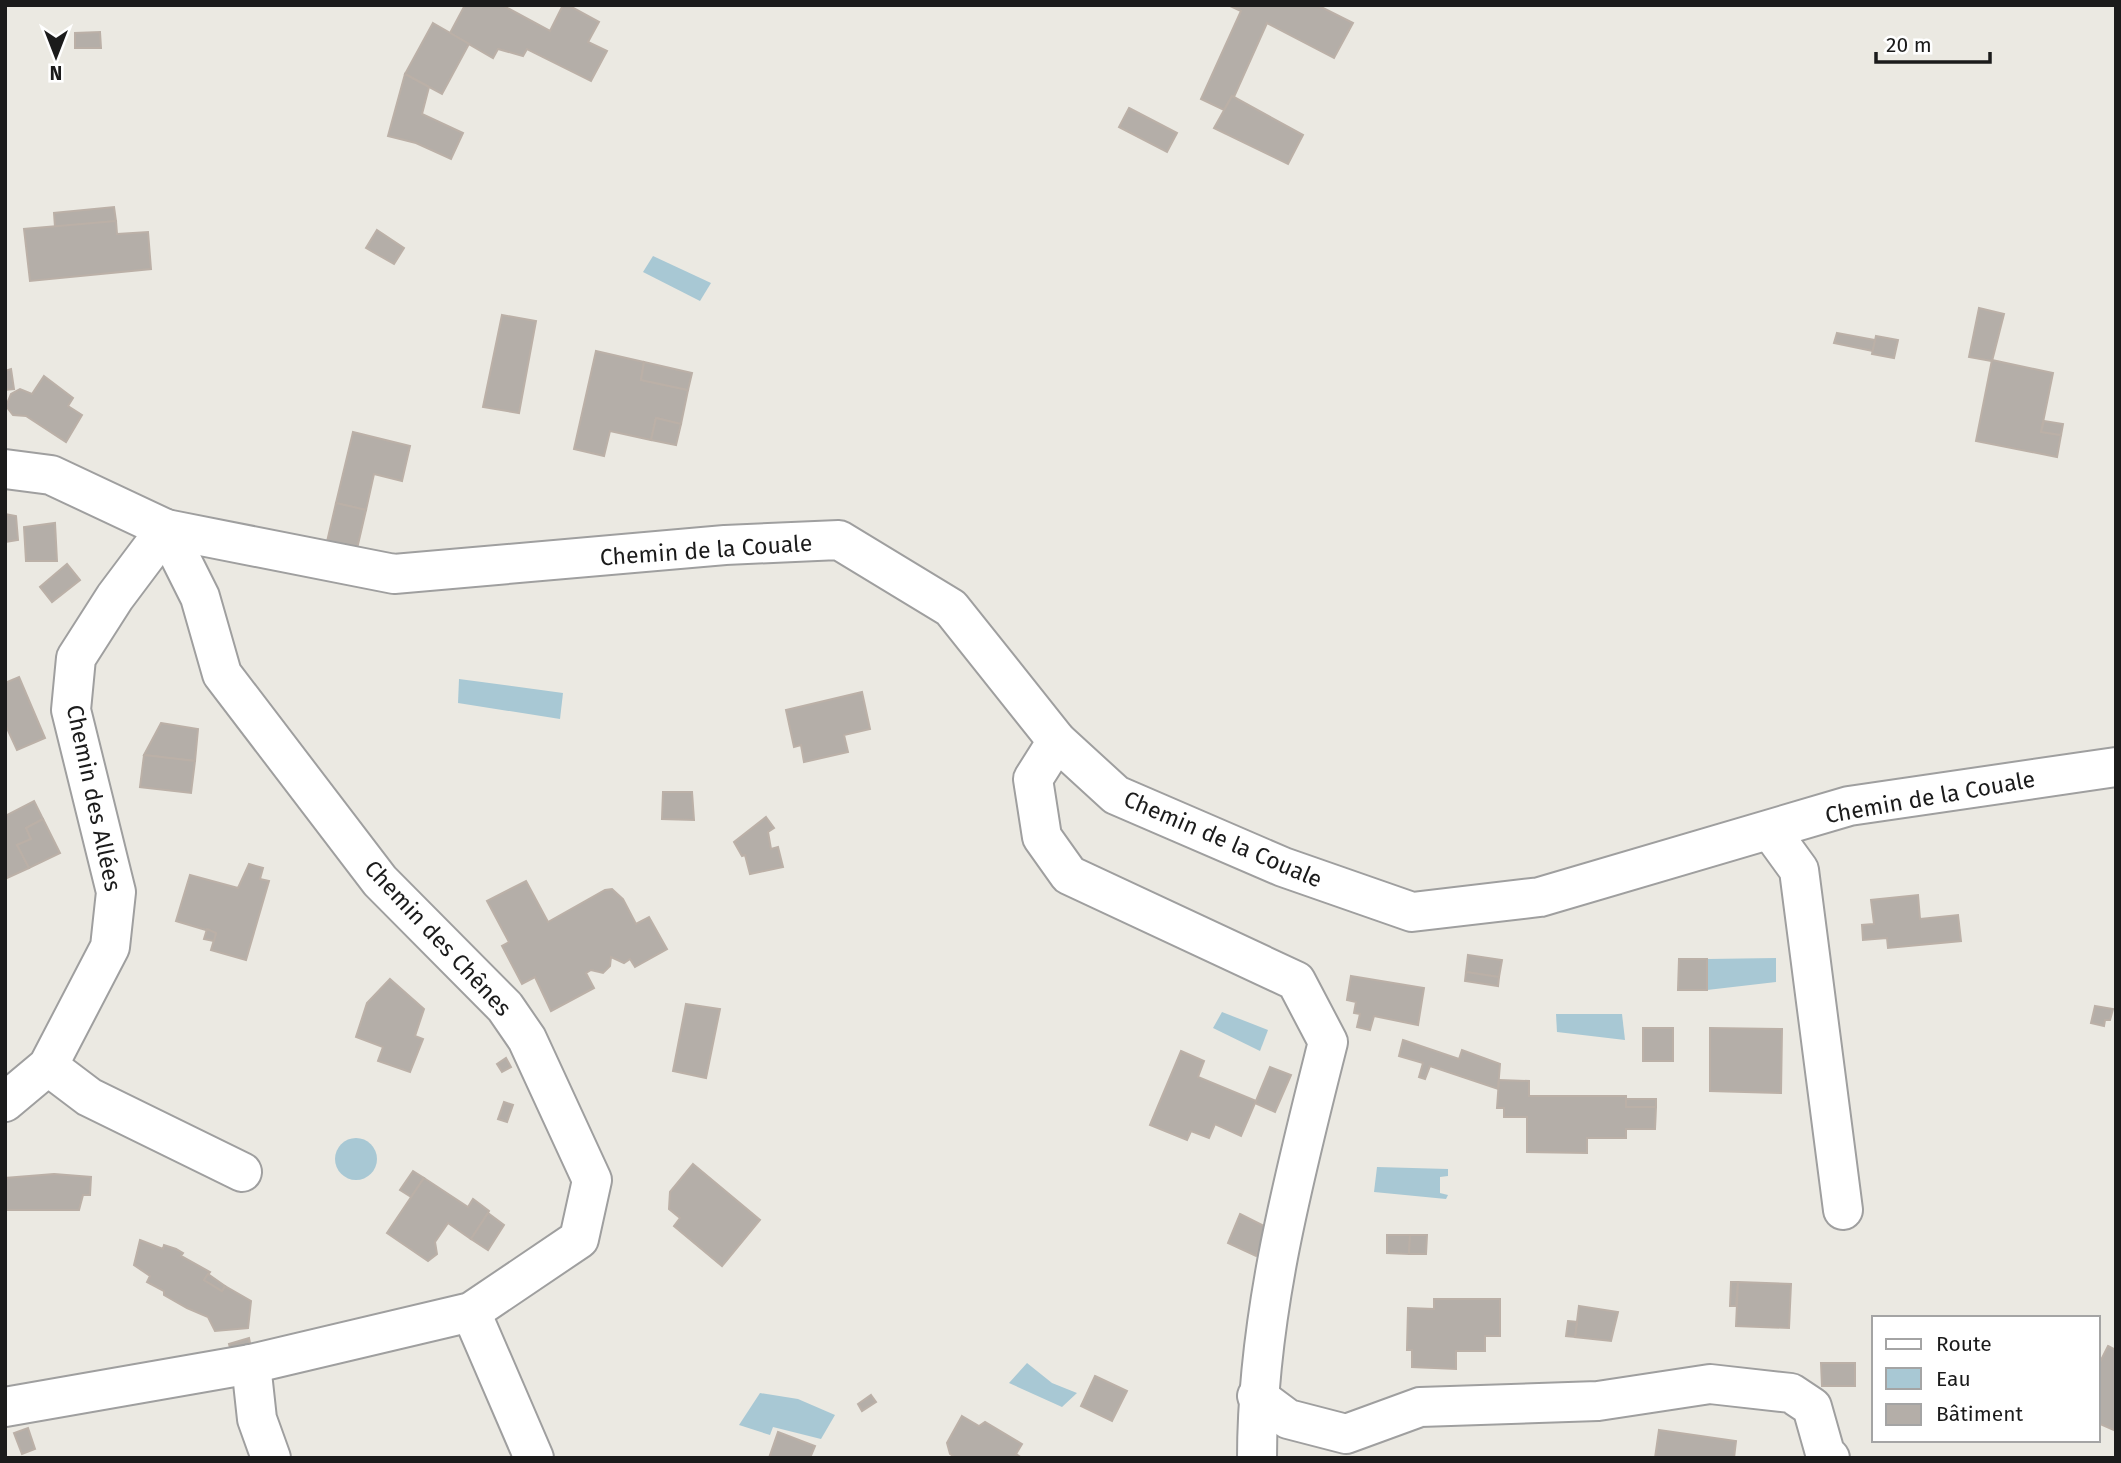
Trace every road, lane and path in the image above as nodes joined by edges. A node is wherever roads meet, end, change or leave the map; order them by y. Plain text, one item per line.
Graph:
1 (5, 469) edge
2 (166, 529) junction
3 (1057, 741) junction
4 (2116, 767) edge
5 (1770, 830) junction
6 (48, 1066) junction
7 (5, 1102) edge
8 (242, 1172) dead end
9 (1843, 1210) dead end
10 (471, 1312) junction
11 (251, 1364) junction
12 (1257, 1396) junction
13 (5, 1408) edge
14 (271, 1458) edge
15 (534, 1458) edge
16 (1257, 1458) edge
17 (1830, 1458) edge

1 - 2 street, Chemin de la Couale
2 - 3 street, Chemin de la Couale
2 - 6 street, Chemin des Allées
2 - 10 street, Chemin des Chênes
3 - 5 street, Chemin de la Couale
3 - 12 street
4 - 5 street, Chemin de la Couale
5 - 9 street
6 - 7 street, Chemin des Allées
6 - 8 street
10 - 11 street, Chemin des Chênes
10 - 15 street
11 - 13 street, Chemin des Chênes
11 - 14 street
12 - 16 street
12 - 17 street

